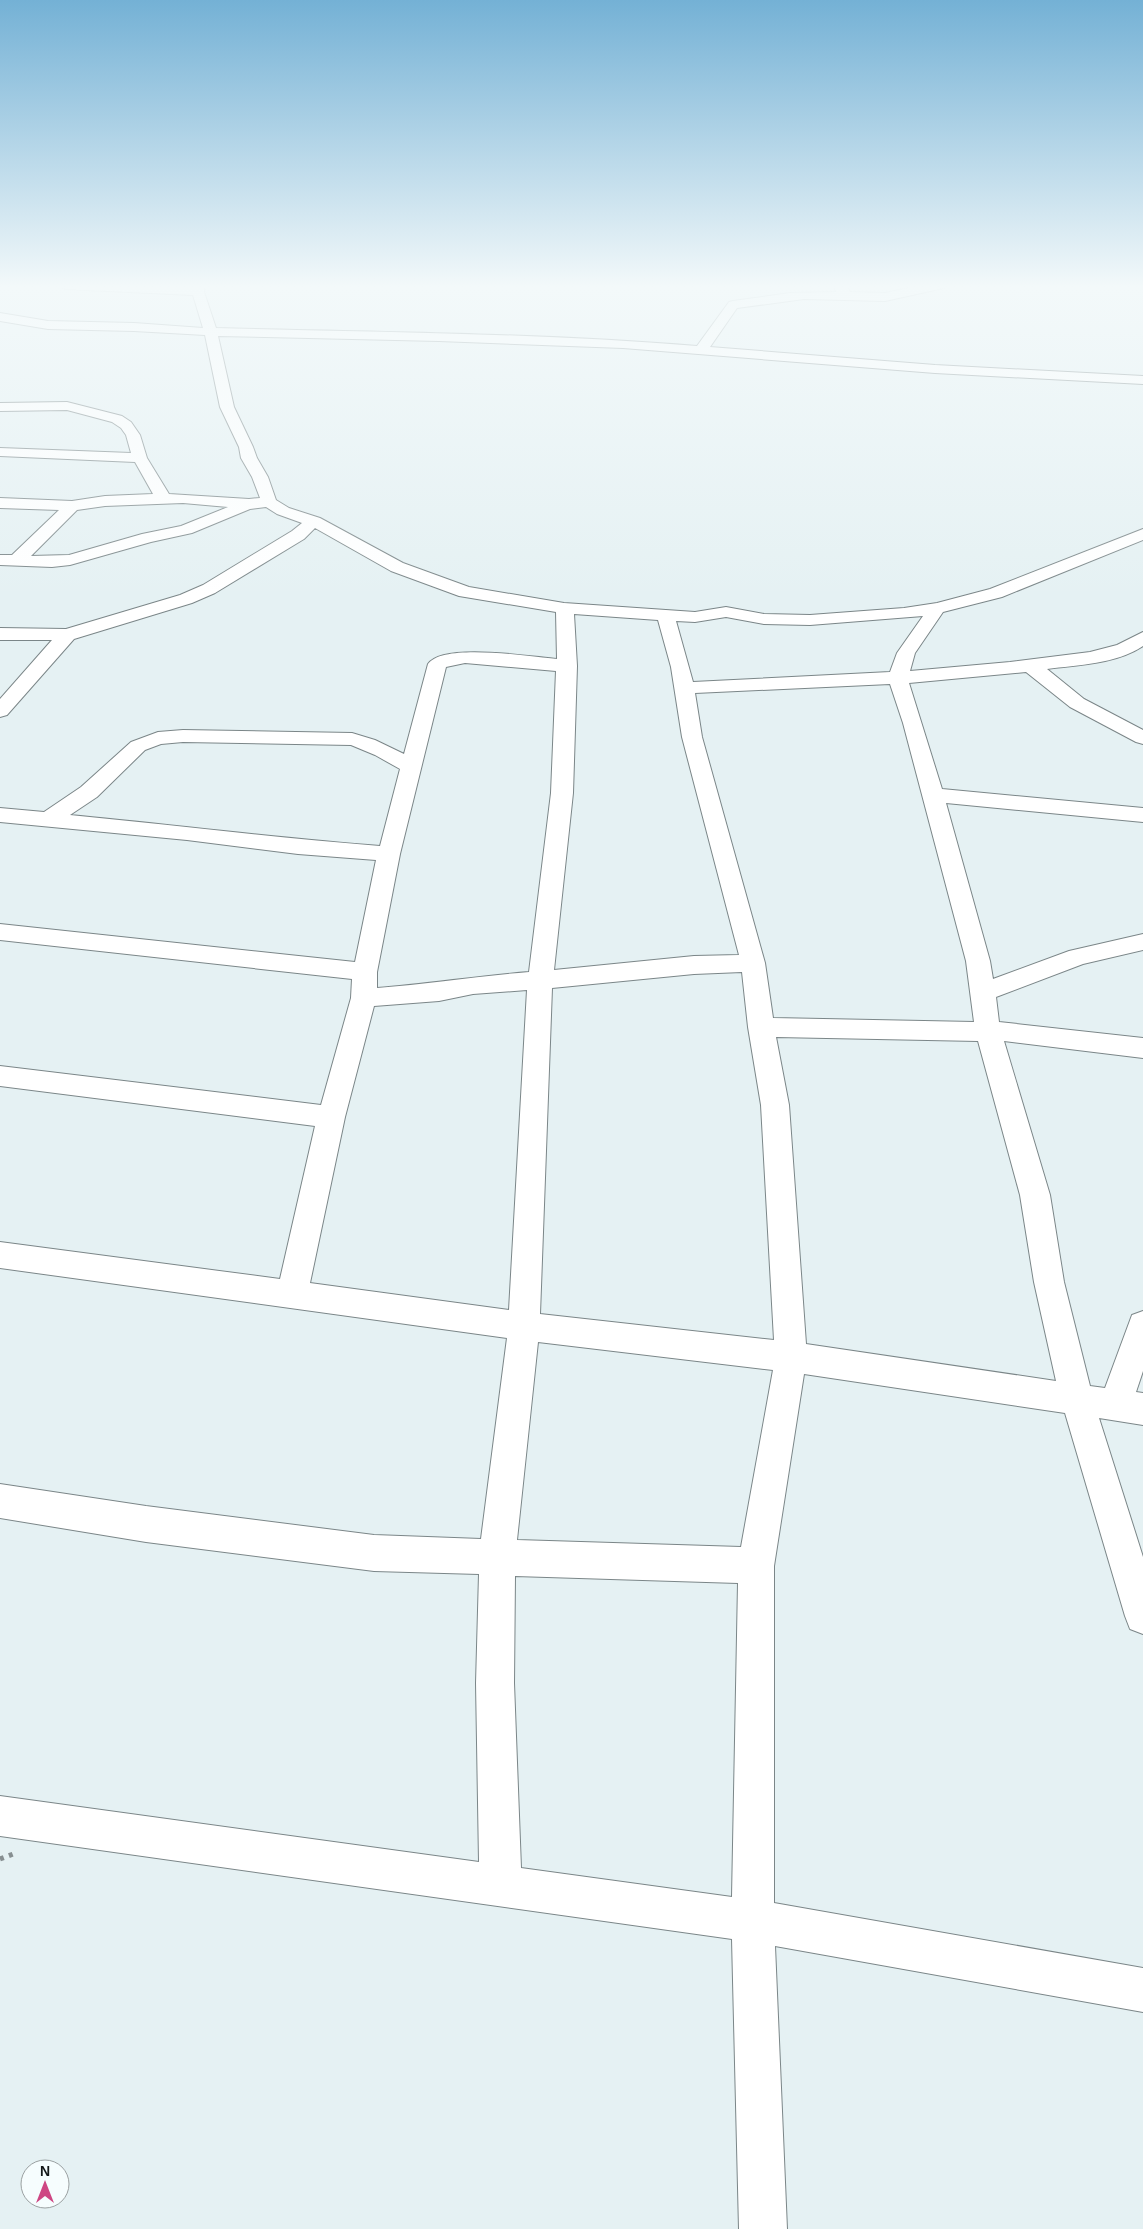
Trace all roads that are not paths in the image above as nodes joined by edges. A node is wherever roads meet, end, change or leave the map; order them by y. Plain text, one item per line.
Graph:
1 (223, 389) edge
2 (0, 407) edge
3 (0, 452) edge
4 (140, 458) junction
5 (163, 498) junction
6 (269, 502) junction
7 (0, 503) edge
8 (249, 504) junction
9 (72, 506) junction
10 (314, 521) junction
11 (1143, 534) edge
12 (8, 560) edge
13 (564, 608) junction
14 (937, 608) junction
15 (665, 614) junction
16 (0, 634) edge
17 (67, 635) junction
18 (1143, 638) edge
19 (1108, 654) junction
20 (1143, 661) edge
21 (566, 666) junction
22 (1030, 666) junction
23 (898, 678) junction
24 (684, 688) junction
25 (0, 711) edge
26 (1143, 738) edge
27 (411, 768) junction
28 (934, 795) junction
29 (0, 815) edge
30 (1143, 815) edge
31 (48, 820) junction
32 (389, 854) junction
33 (0, 932) edge
34 (1143, 942) edge
35 (753, 963) junction
36 (365, 972) junction
37 (540, 980) junction
38 (983, 992) junction
39 (364, 998) junction
40 (761, 1027) junction
41 (988, 1032) junction
42 (1143, 1048) edge
43 (0, 1076) edge
44 (330, 1117) junction
45 (0, 1255) edge
46 (292, 1293) junction
47 (1143, 1325) edge
48 (524, 1326) junction
49 (791, 1358) junction
50 (1077, 1399) junction
51 (1129, 1406) edge
52 (0, 1501) edge
53 (497, 1557) junction
54 (756, 1566) junction
55 (1143, 1616) edge
56 (0, 1816) edge
57 (501, 1886) junction
58 (753, 1921) junction
59 (1143, 1990) edge
60 (763, 2229) edge

1 - 6 street
2 - 4 street
3 - 4 street
4 - 5 street
5 - 8 street
5 - 9 street
6 - 8 street
6 - 10 street
7 - 9 street
8 - 12 street
9 - 12 street
10 - 13 street
10 - 17 street
11 - 14 street
13 - 15 street
13 - 21 street
14 - 15 street
14 - 23 street
15 - 24 street
16 - 17 street
17 - 25 street
18 - 19 street
19 - 20 street
19 - 22 street
21 - 27 street
21 - 37 street
22 - 23 street
22 - 26 street
23 - 24 street
23 - 28 street
24 - 35 street
27 - 31 street
27 - 32 street
28 - 30 street
28 - 38 street
29 - 31 street
31 - 32 street
32 - 36 street
33 - 36 street
34 - 38 street
35 - 37 street
35 - 40 street
36 - 39 street
37 - 39 street
37 - 48 street
38 - 41 street
39 - 44 street
40 - 41 street
40 - 49 street
41 - 42 street
41 - 50 street
43 - 44 street
44 - 46 street
45 - 46 street
46 - 48 street
47 - 51 street
48 - 49 street
48 - 53 street
49 - 50 street
49 - 54 street
50 - 51 street
50 - 55 street
52 - 53 street
53 - 54 street
53 - 57 street
54 - 58 street
56 - 57 street
57 - 58 street
58 - 59 street
58 - 60 street

